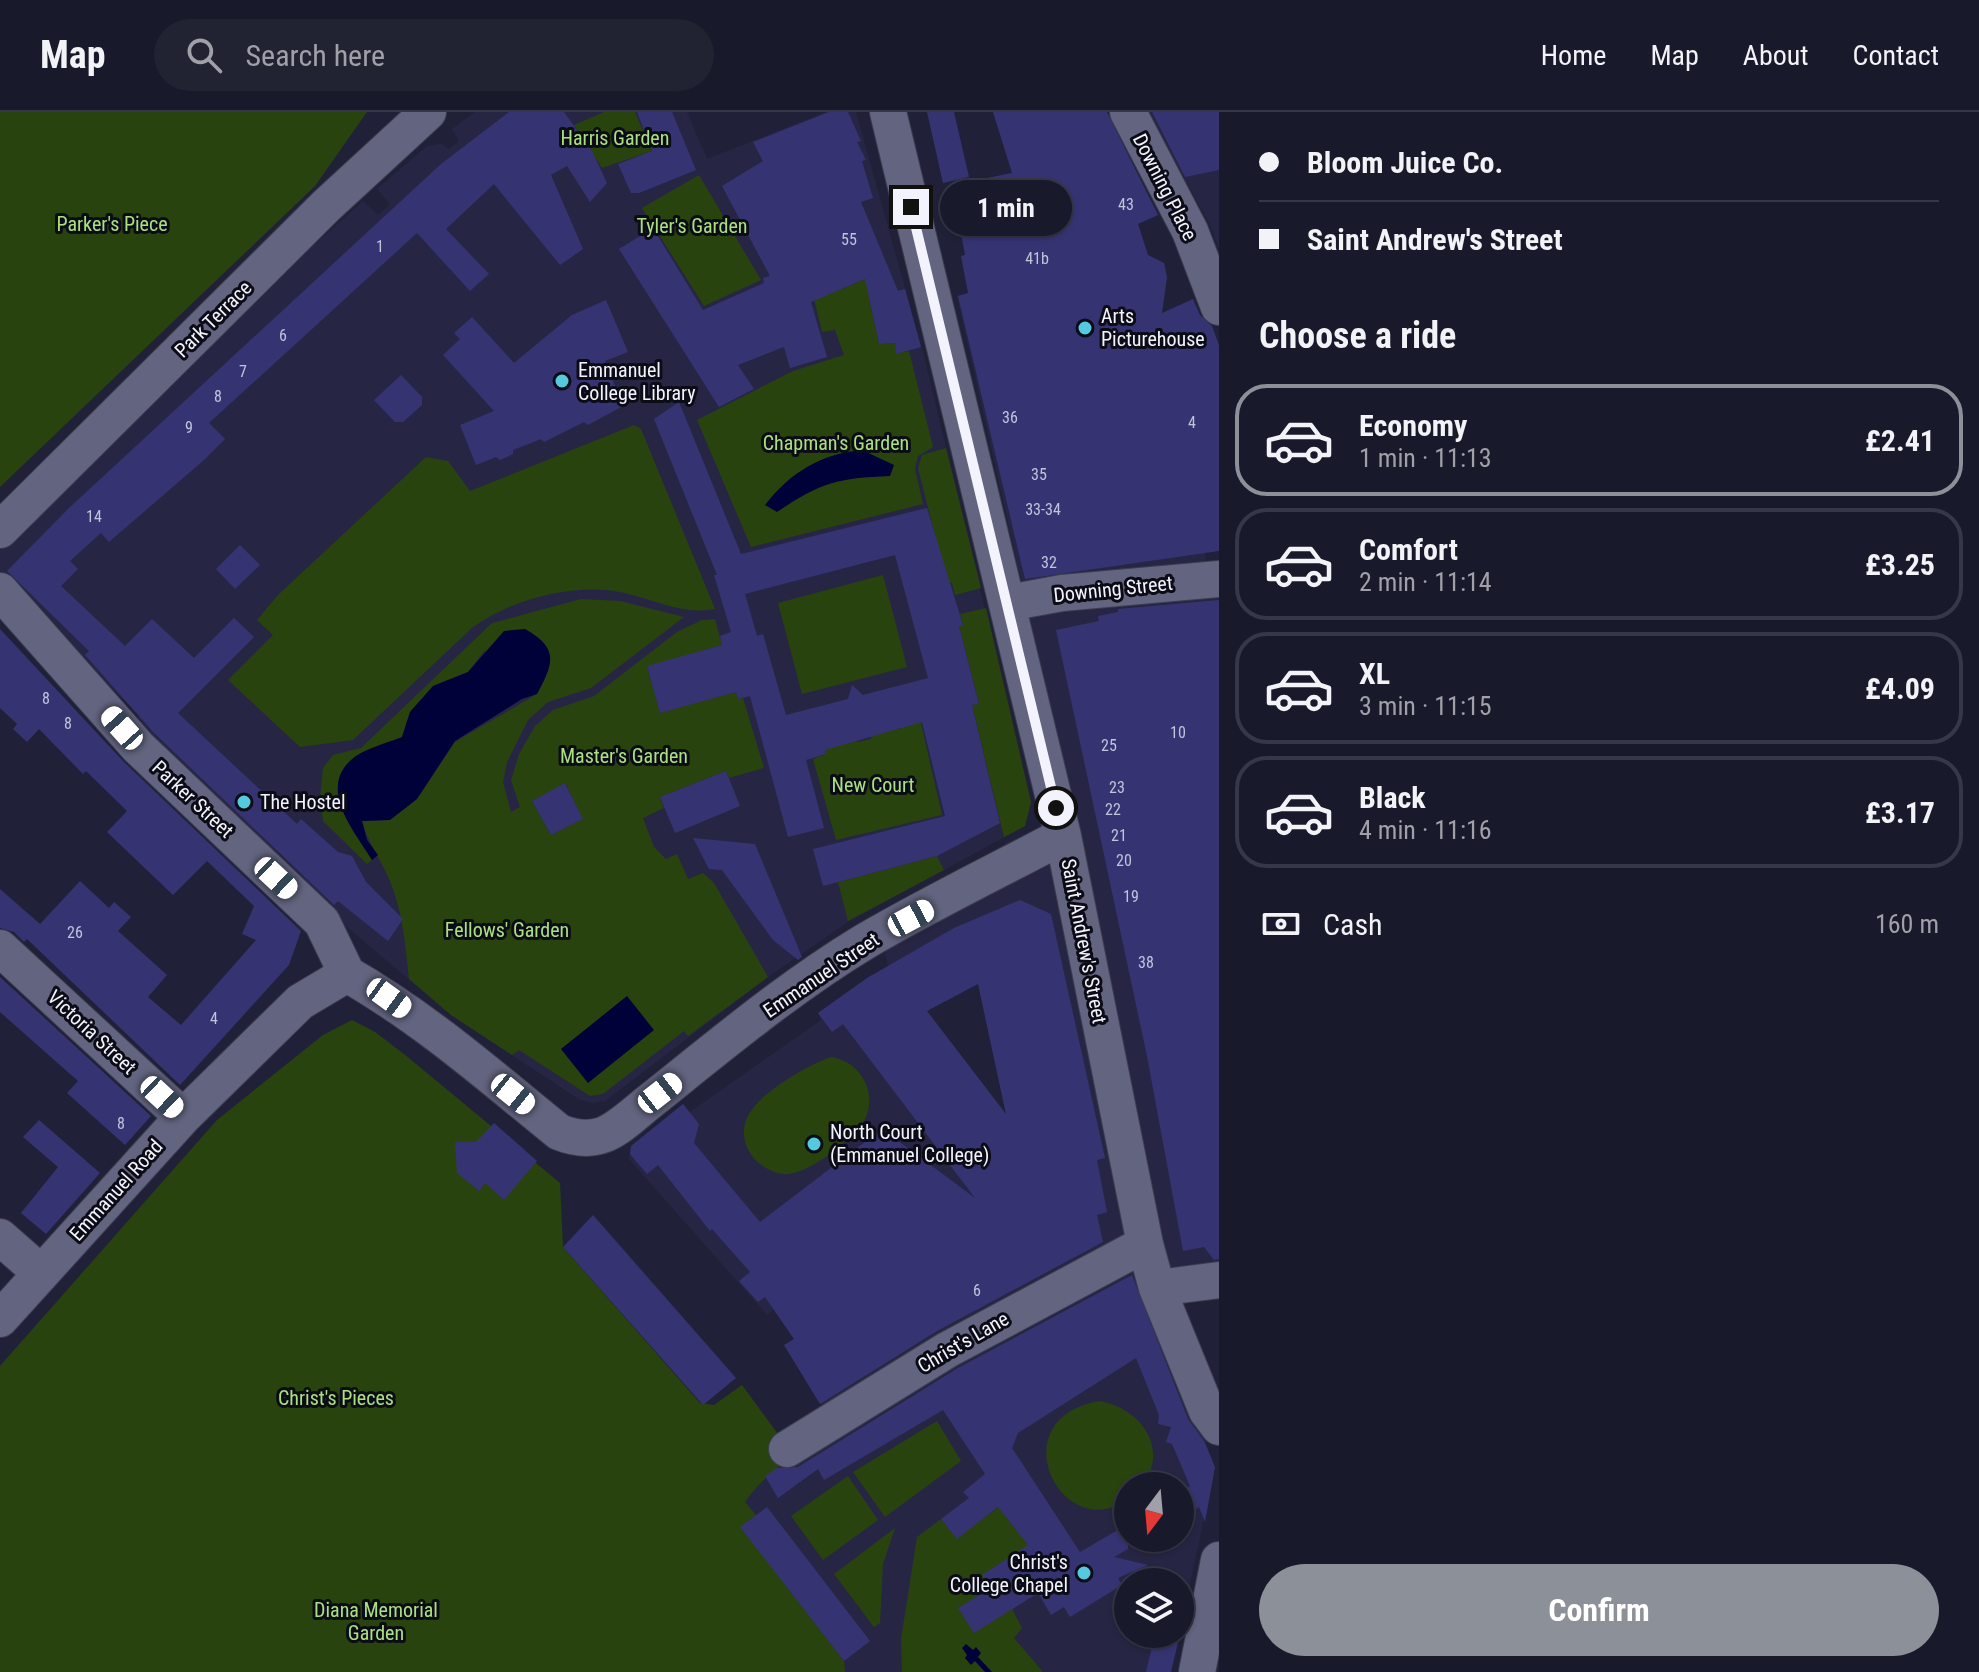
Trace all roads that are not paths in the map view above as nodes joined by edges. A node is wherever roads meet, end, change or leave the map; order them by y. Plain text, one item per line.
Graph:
1 (428, 112) edge
2 (1128, 112) edge
3 (888, 114) edge
4 (1219, 307) edge
5 (0, 530) edge
6 (1219, 579) edge
7 (0, 591) edge
8 (1008, 603) junction
9 (1063, 836) junction
10 (0, 948) edge
11 (347, 974) junction
12 (183, 1117) junction
13 (0, 1237) edge
14 (1145, 1244) junction
15 (41, 1273) junction
16 (1219, 1280) edge
17 (1157, 1288) junction
18 (0, 1319) edge
19 (1219, 1427) edge
20 (787, 1449) dead end
21 (1219, 1560) edge
22 (1197, 1672) edge

1 - 5 street, Park Terrace
2 - 4 street, Downing Place
3 - 8 street, Saint Andrew's Street
6 - 8 street, Downing Street
7 - 11 street, Parker Street
8 - 9 street, Saint Andrew's Street
9 - 11 street, Emmanuel Street
9 - 14 street, Saint Andrew's Street
10 - 12 street, Victoria Street
11 - 12 street, Emmanuel Road
12 - 15 street, Emmanuel Road
13 - 15 street
14 - 17 street, Saint Andrew's Street
14 - 20 street, Christ's Lane
15 - 18 street, Emmanuel Road
16 - 17 street
17 - 19 street, Saint Andrew's Street
21 - 22 street

